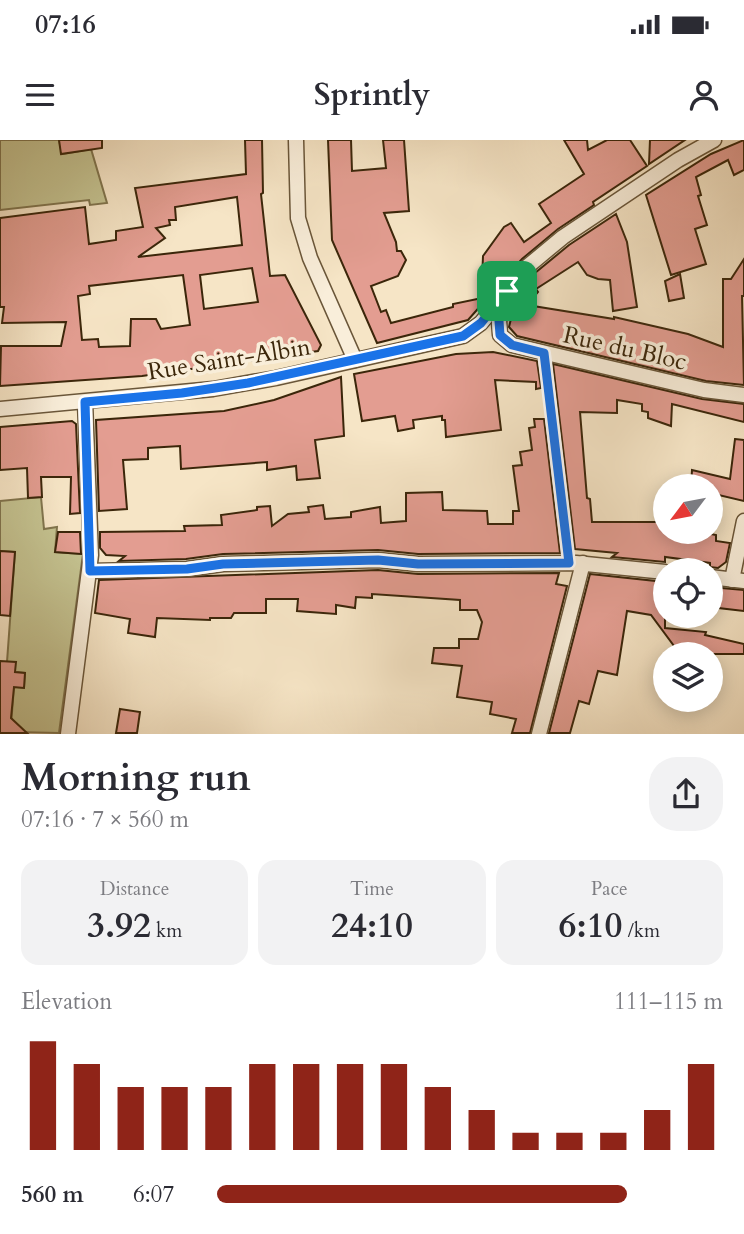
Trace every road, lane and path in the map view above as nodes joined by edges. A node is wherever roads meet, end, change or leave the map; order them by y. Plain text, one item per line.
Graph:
1 (296, 140) edge
2 (714, 140) edge
3 (507, 291) junction
4 (544, 353) junction
5 (355, 360) junction
6 (744, 395) edge
7 (85, 402) junction
8 (0, 409) edge
9 (744, 521) edge
10 (576, 563) junction
11 (90, 571) junction
12 (653, 571) edge
13 (738, 580) edge
14 (68, 733) edge
15 (539, 733) edge

1 - 5 street
2 - 3 street
3 - 4 street, Rue du Bloc
3 - 5 street, Rue Saint-Albin
4 - 6 street, Rue du Bloc
4 - 10 street
5 - 7 street, Rue Saint-Albin
7 - 8 street, Rue Saint-Albin
7 - 11 street
9 - 13 street
10 - 11 street
10 - 12 street
10 - 15 street
11 - 14 street

